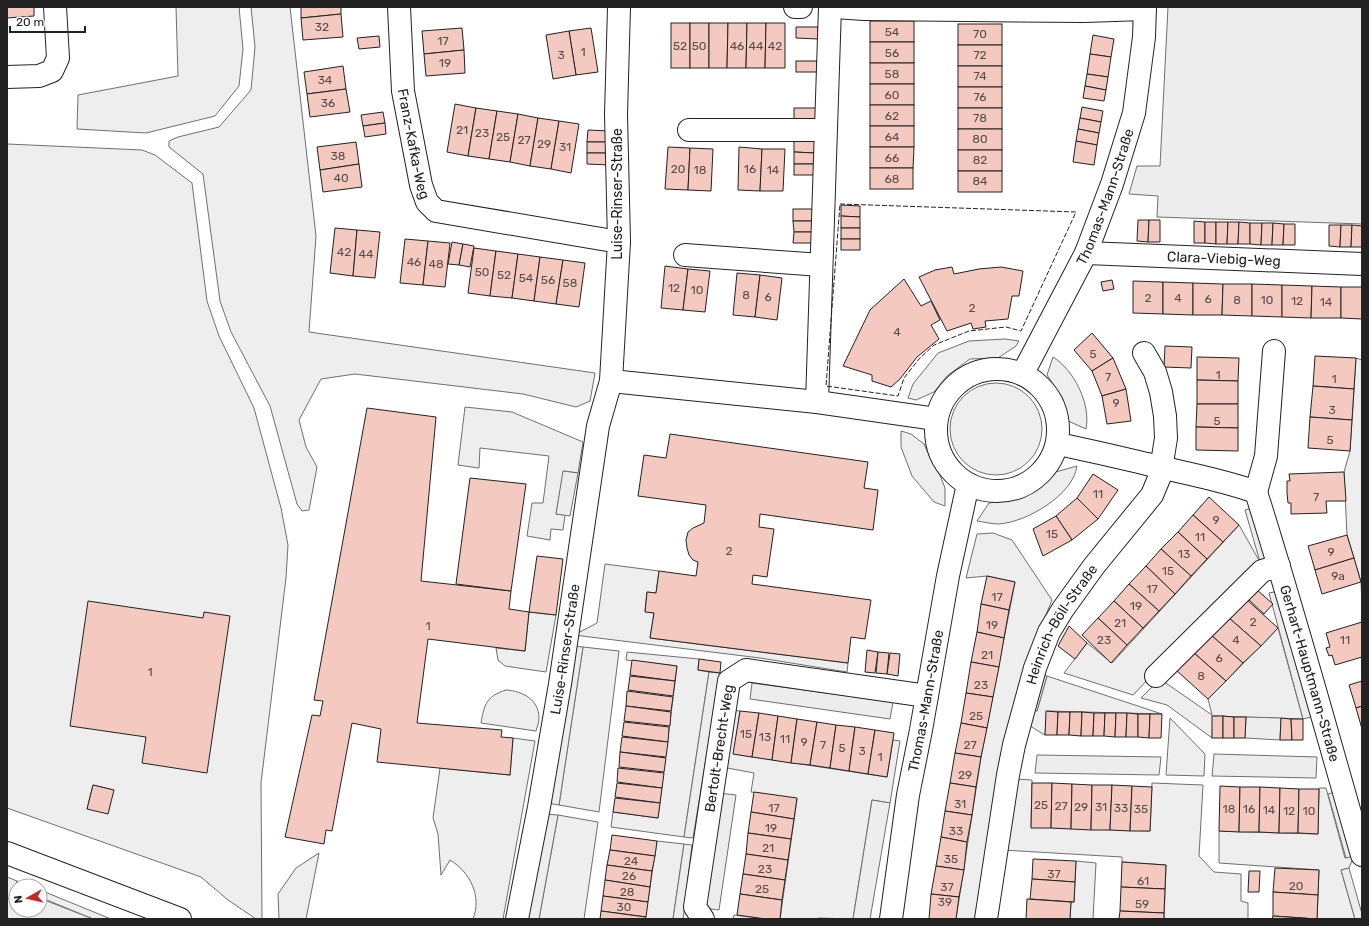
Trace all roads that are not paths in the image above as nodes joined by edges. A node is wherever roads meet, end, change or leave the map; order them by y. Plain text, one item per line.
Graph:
1 (55, 7) edge
2 (398, 7) edge
3 (619, 7) edge
4 (795, 7) edge
5 (801, 7) edge
6 (830, 7) edge
7 (834, 7) edge
8 (1145, 8) edge
9 (7, 78) edge
10 (689, 130) dead end
11 (825, 130) junction
12 (619, 242) junction
13 (1086, 253) junction
14 (685, 255) dead end
15 (1362, 264) edge
16 (821, 265) junction
17 (1274, 351) dead end
18 (1144, 353) dead end
19 (1023, 373) junction
20 (611, 381) junction
21 (817, 402) junction
22 (936, 419) junction
23 (1058, 444) junction
24 (1162, 468) junction
25 (968, 484) junction
26 (1256, 492) junction
27 (1280, 566) junction
28 (1156, 676) dead end
29 (927, 696) junction
30 (7, 854) edge
31 (1362, 855) edge
32 (180, 919) edge
33 (518, 919) edge
34 (703, 919) edge
35 (891, 919) edge
36 (986, 919) edge

1 - 9 street
2 - 12 street, Franz-Kafka-Weg
3 - 12 street, Luise-Rinser-Straße
4 - 5 street
6 - 11 street
7 - 8 street
8 - 13 street, Thomas-Mann-Straße
10 - 11 street
11 - 16 street
12 - 20 street, Luise-Rinser-Straße
13 - 15 street, Clara-Viebig-Weg
13 - 19 street, Thomas-Mann-Straße
14 - 16 street
16 - 21 street
17 - 26 street
18 - 24 street, Heinrich-Böll-Straße
19 - 22 street
19 - 23 street
20 - 21 street
20 - 33 street, Luise-Rinser-Straße
21 - 22 street
22 - 25 street
23 - 24 street
23 - 25 street
24 - 26 street
24 - 36 street, Heinrich-Böll-Straße
25 - 29 street, Thomas-Mann-Straße
26 - 27 street, Gerhart-Hauptmann-Straße
27 - 28 street
27 - 31 street, Gerhart-Hauptmann-Straße
29 - 34 street, Bertolt-Brecht-Weg
29 - 35 street, Thomas-Mann-Straße
30 - 32 street

